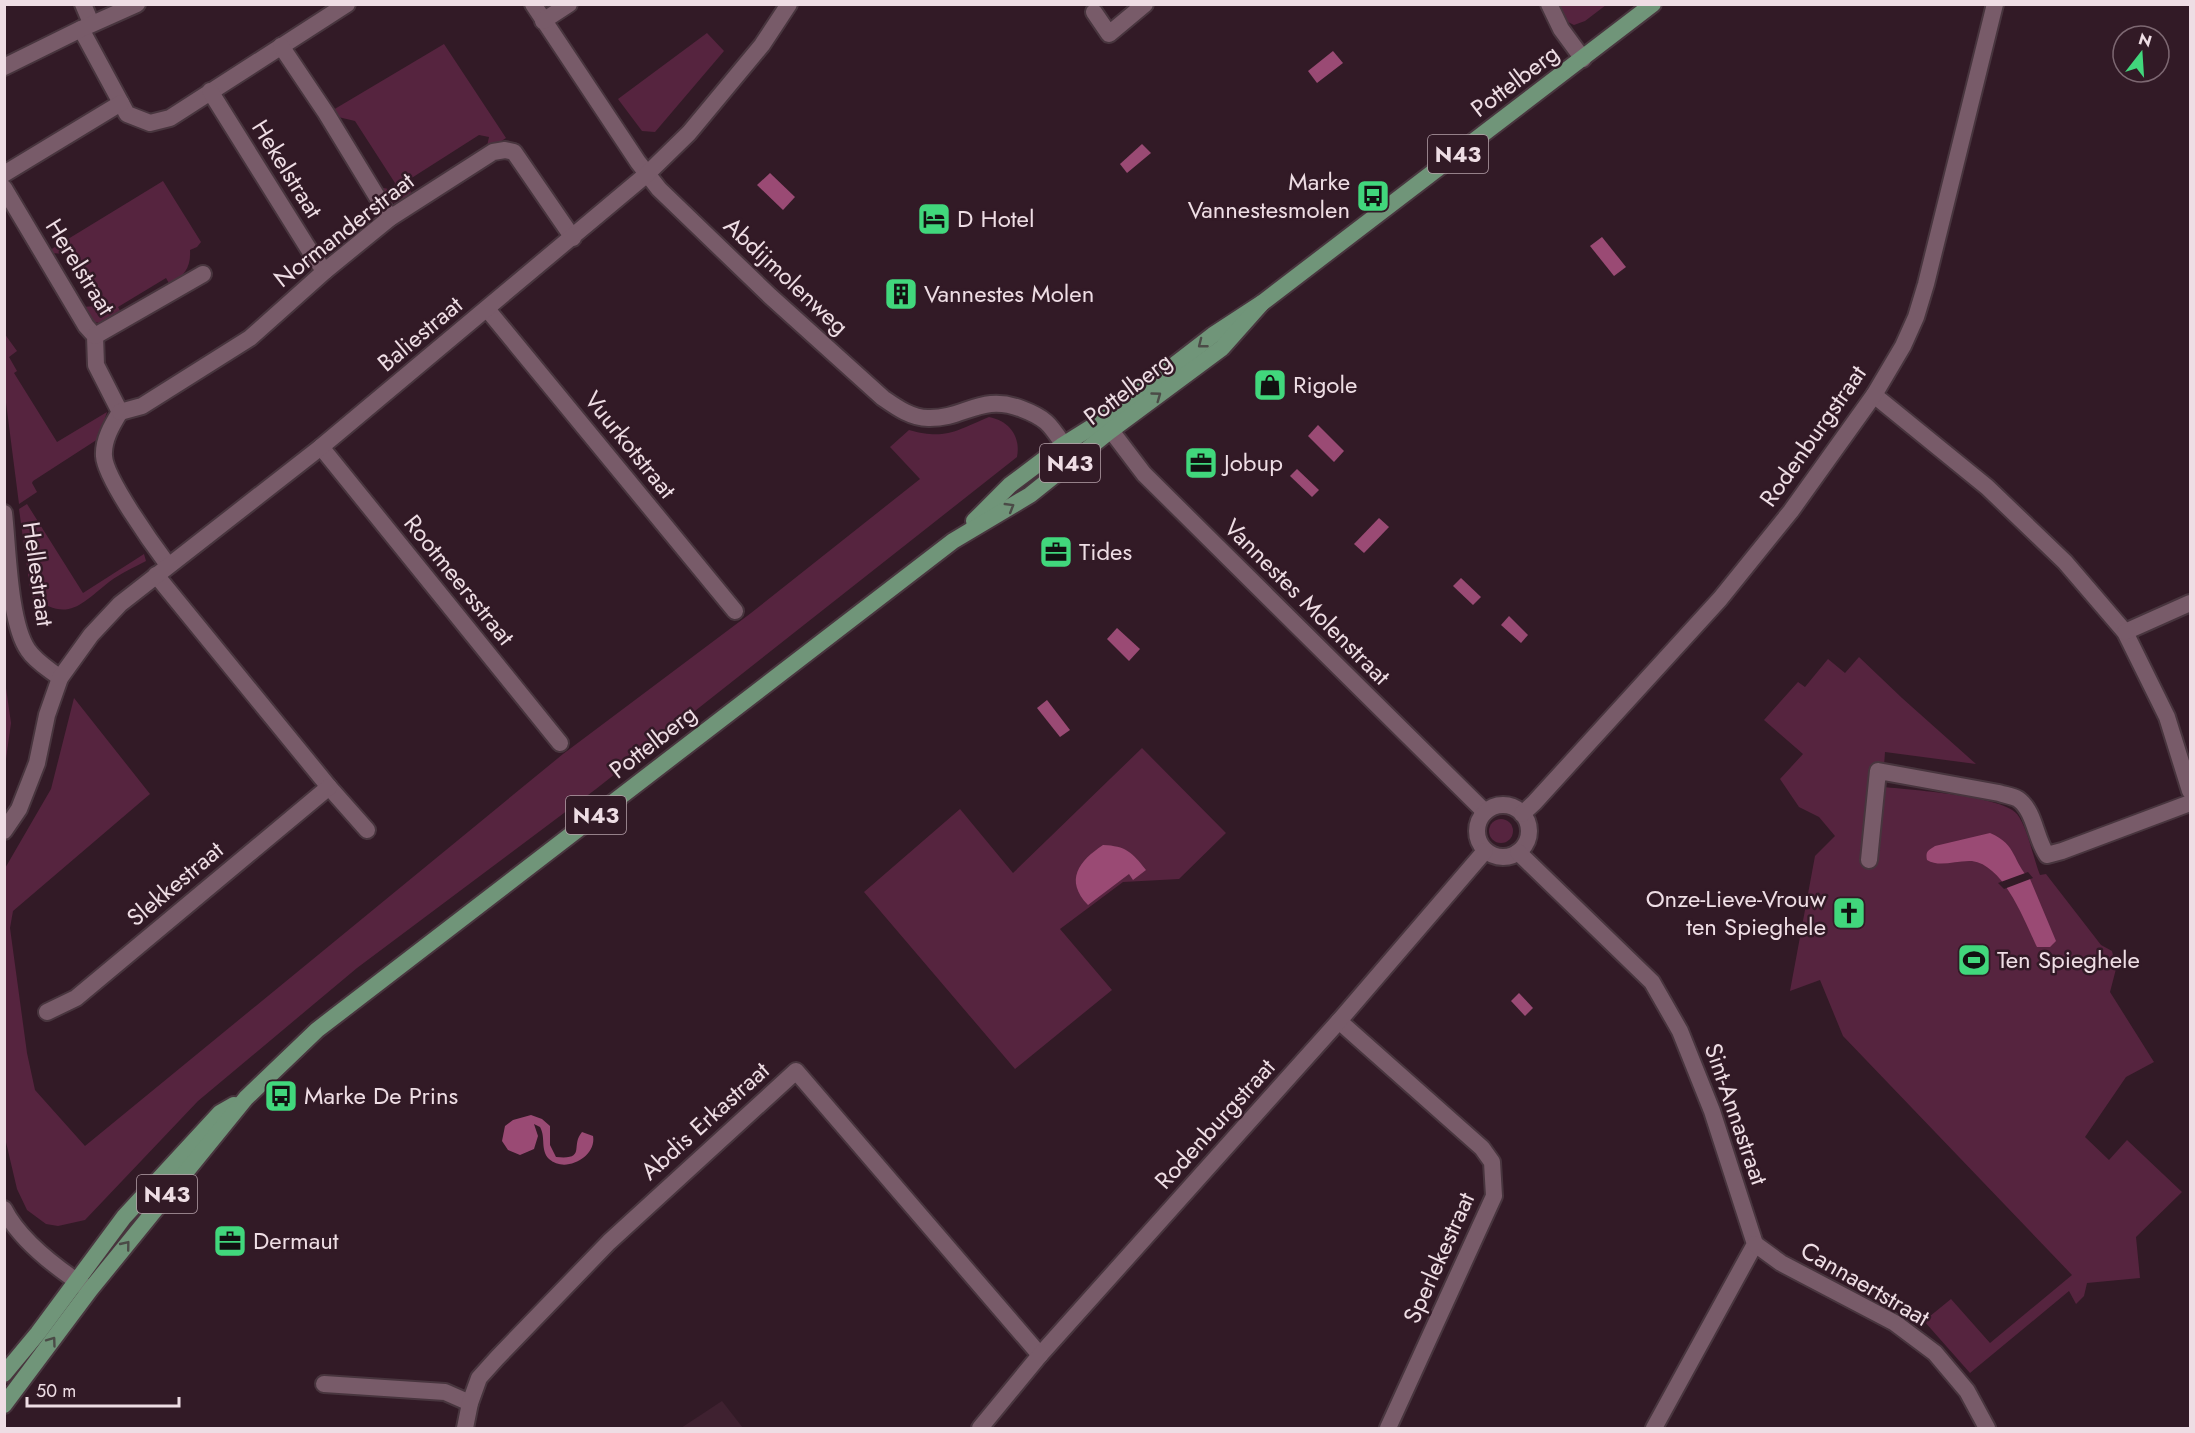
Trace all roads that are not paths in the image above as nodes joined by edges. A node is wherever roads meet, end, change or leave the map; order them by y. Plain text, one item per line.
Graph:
1 (83, 4) edge
2 (137, 4) edge
3 (347, 4) edge
4 (533, 4) edge
5 (569, 4) edge
6 (789, 4) edge
7 (1145, 4) edge
8 (1549, 4) edge
9 (1653, 4) edge
10 (1995, 4) edge
11 (1094, 12) dead end
12 (543, 21) junction
13 (86, 26) junction
14 (281, 46) junction
15 (1583, 59) junction
16 (4, 67) edge
17 (210, 91) junction
18 (122, 104) junction
19 (4, 174) edge
20 (647, 174) junction
21 (4, 188) edge
22 (390, 218) junction
23 (573, 238) junction
24 (325, 271) junction
25 (203, 274) dead end
26 (488, 309) junction
27 (95, 336) junction
28 (1874, 395) junction
29 (120, 412) junction
30 (1107, 425) junction
31 (1064, 445) junction
32 (321, 447) junction
33 (1074, 460) junction
34 (4, 513) edge
35 (953, 541) junction
36 (162, 570) junction
37 (2190, 603) edge
38 (735, 611) dead end
39 (2125, 632) junction
40 (60, 678) junction
41 (560, 743) dead end
42 (330, 787) junction
43 (2190, 791) edge
44 (2190, 803) edge
45 (1485, 813) junction
46 (1522, 814) junction
47 (367, 830) dead end
48 (4, 831) edge
49 (1485, 850) junction
50 (1518, 852) junction
51 (1869, 860) dead end
52 (47, 1012) dead end
53 (1338, 1021) junction
54 (7, 1219) edge
55 (1755, 1244) junction
56 (83, 1285) junction
57 (1040, 1355) junction
58 (4, 1374) edge
59 (324, 1384) dead end
60 (470, 1402) junction
61 (4, 1405) edge
62 (465, 1428) edge
63 (980, 1428) edge
64 (1388, 1428) edge
65 (1654, 1428) edge
66 (1987, 1428) edge

1 - 13 street
2 - 13 street
3 - 14 street
4 - 12 street, Abdijmolenweg
5 - 12 street
6 - 20 street, Baliestraat
7 - 11 street
8 - 15 street
9 - 15 main road, Pottelberg / N43
10 - 28 street, Rodenburgstraat
12 - 20 street, Abdijmolenweg
13 - 16 street
13 - 18 street
14 - 17 street
14 - 22 street
15 - 30 main road, Pottelberg / N43
17 - 18 street
17 - 24 street, Hekelstraat
18 - 19 street
20 - 23 street, Baliestraat
20 - 31 street, Abdijmolenweg
21 - 27 street, Herelstraat
22 - 23 street, Normanderstraat
22 - 24 street, Normanderstraat
23 - 26 street, Baliestraat
24 - 29 street, Normanderstraat
25 - 27 street
26 - 32 street, Baliestraat
26 - 38 street, Vuurkotstraat
27 - 29 street, Herelstraat
28 - 39 street
28 - 46 street, Rodenburgstraat
29 - 36 street
30 - 31 main road, Pottelberg / N43
30 - 33 main road, Pottelberg / N43
30 - 45 street, Vannestes Molenstraat
31 - 33 street, Abdijmolenweg
31 - 35 main road, Pottelberg / N43
32 - 36 street, Baliestraat
32 - 41 street, Rootmeersstraat
35 -> 33 main road, Pottelberg / N43
34 - 40 street, Hellestraat
35 - 56 main road, Pottelberg / N43
36 - 40 street, Baliestraat
36 - 42 street
37 - 39 street
39 - 43 street
40 - 48 street
42 - 47 street
42 - 52 street, Slekkestraat
44 - 51 street
45 - 46 street
45 - 49 street
46 - 50 street
49 - 50 street
49 - 53 street, Rodenburgstraat
50 - 55 street, Sint-Annastraat
53 - 57 street, Rodenburgstraat
53 - 64 street, Sperlekestraat
54 - 56 street
55 - 65 street
55 - 66 street, Cannaertstraat
56 - 58 main road, N43
61 -> 56 main road, N43
57 - 60 street, Abdis Erkastraat
57 - 63 street, Rodenburgstraat
59 - 60 street
60 - 62 street, Abdis Erkastraat

